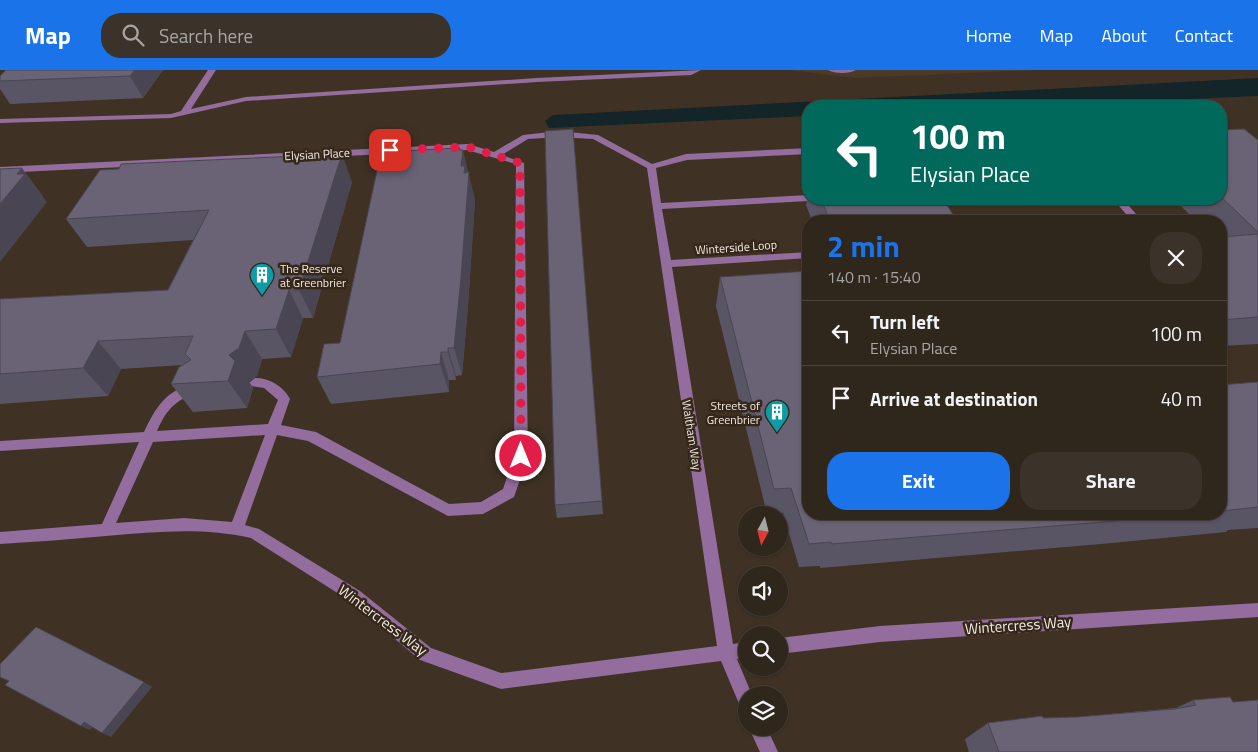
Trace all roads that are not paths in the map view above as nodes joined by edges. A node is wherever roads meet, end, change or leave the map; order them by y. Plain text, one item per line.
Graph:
1 (212, 70) edge
2 (640, 70) edge
3 (697, 70) edge
4 (832, 70) edge
5 (852, 70) edge
6 (650, 75) junction
7 (184, 113) junction
8 (0, 121) edge
9 (802, 152) edge
10 (494, 155) junction
11 (651, 167) junction
12 (0, 170) edge
13 (802, 198) edge
14 (1123, 205) edge
15 (657, 206) junction
16 (1132, 215) edge
17 (802, 255) edge
18 (666, 264) junction
19 (254, 383) dead end
20 (203, 387) edge
21 (274, 430) junction
22 (149, 436) junction
23 (0, 446) edge
24 (237, 528) junction
25 (106, 530) junction
26 (0, 538) edge
27 (1258, 610) edge
28 (788, 645) edge
29 (738, 651) edge
30 (726, 653) junction
31 (740, 686) edge
32 (762, 736) edge
33 (769, 752) edge

1 - 7 street
2 - 6 street
3 - 6 street
4 - 5 street
6 - 7 street
7 - 8 street
9 - 11 street
10 - 11 street
10 - 12 street, Elysian Place
10 - 21 street, Elysian Place
11 - 15 street, Waltham Way
13 - 15 street
14 - 16 street
15 - 18 street, Waltham Way
17 - 18 street, Winterside Loop
18 - 30 street, Waltham Way
19 - 21 street
20 - 22 street
21 - 22 street, Elysian Place
21 - 24 street
22 - 23 street, Elysian Place
22 - 25 street
24 - 25 street, Wintercress Way
24 - 30 street, Wintercress Way
25 - 26 street, Wintercress Way
27 - 28 street, Wintercress Way
29 - 30 street, Wintercress Way
30 - 31 street, Waltham Way
32 - 33 street

